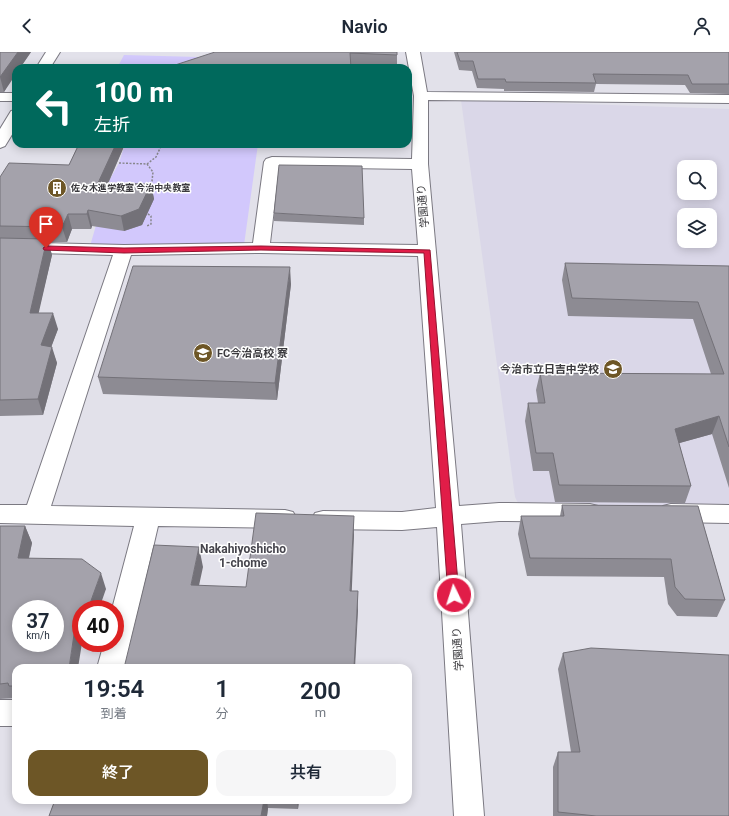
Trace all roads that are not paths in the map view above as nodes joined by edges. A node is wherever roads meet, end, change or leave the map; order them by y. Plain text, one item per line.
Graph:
1 (53, 52) edge
2 (412, 52) edge
3 (46, 64) edge
4 (421, 96) junction
5 (0, 97) edge
6 (12, 97) edge
7 (729, 99) edge
8 (12, 121) edge
9 (0, 143) edge
10 (420, 164) junction
11 (0, 247) edge
12 (261, 248) junction
13 (124, 250) junction
14 (427, 251) junction
15 (610, 513) edge
16 (650, 513) edge
17 (0, 514) edge
18 (36, 514) junction
19 (729, 514) edge
20 (448, 516) junction
21 (148, 517) junction
22 (113, 664) edge
23 (0, 713) edge
24 (12, 713) edge
25 (469, 816) edge

1 - 3 street
2 - 4 street, 学園通り
4 - 7 street
4 - 10 street, 学園通り
5 - 6 street
8 - 9 street
10 - 12 street
10 - 14 street, 学園通り
11 - 13 street
12 - 13 street
12 - 14 street
13 - 18 street
14 - 20 street, 学園通り
15 - 20 street
16 - 19 street
17 - 18 street
18 - 21 street
20 - 21 street
20 - 25 street, 学園通り
21 - 22 street
23 - 24 street

